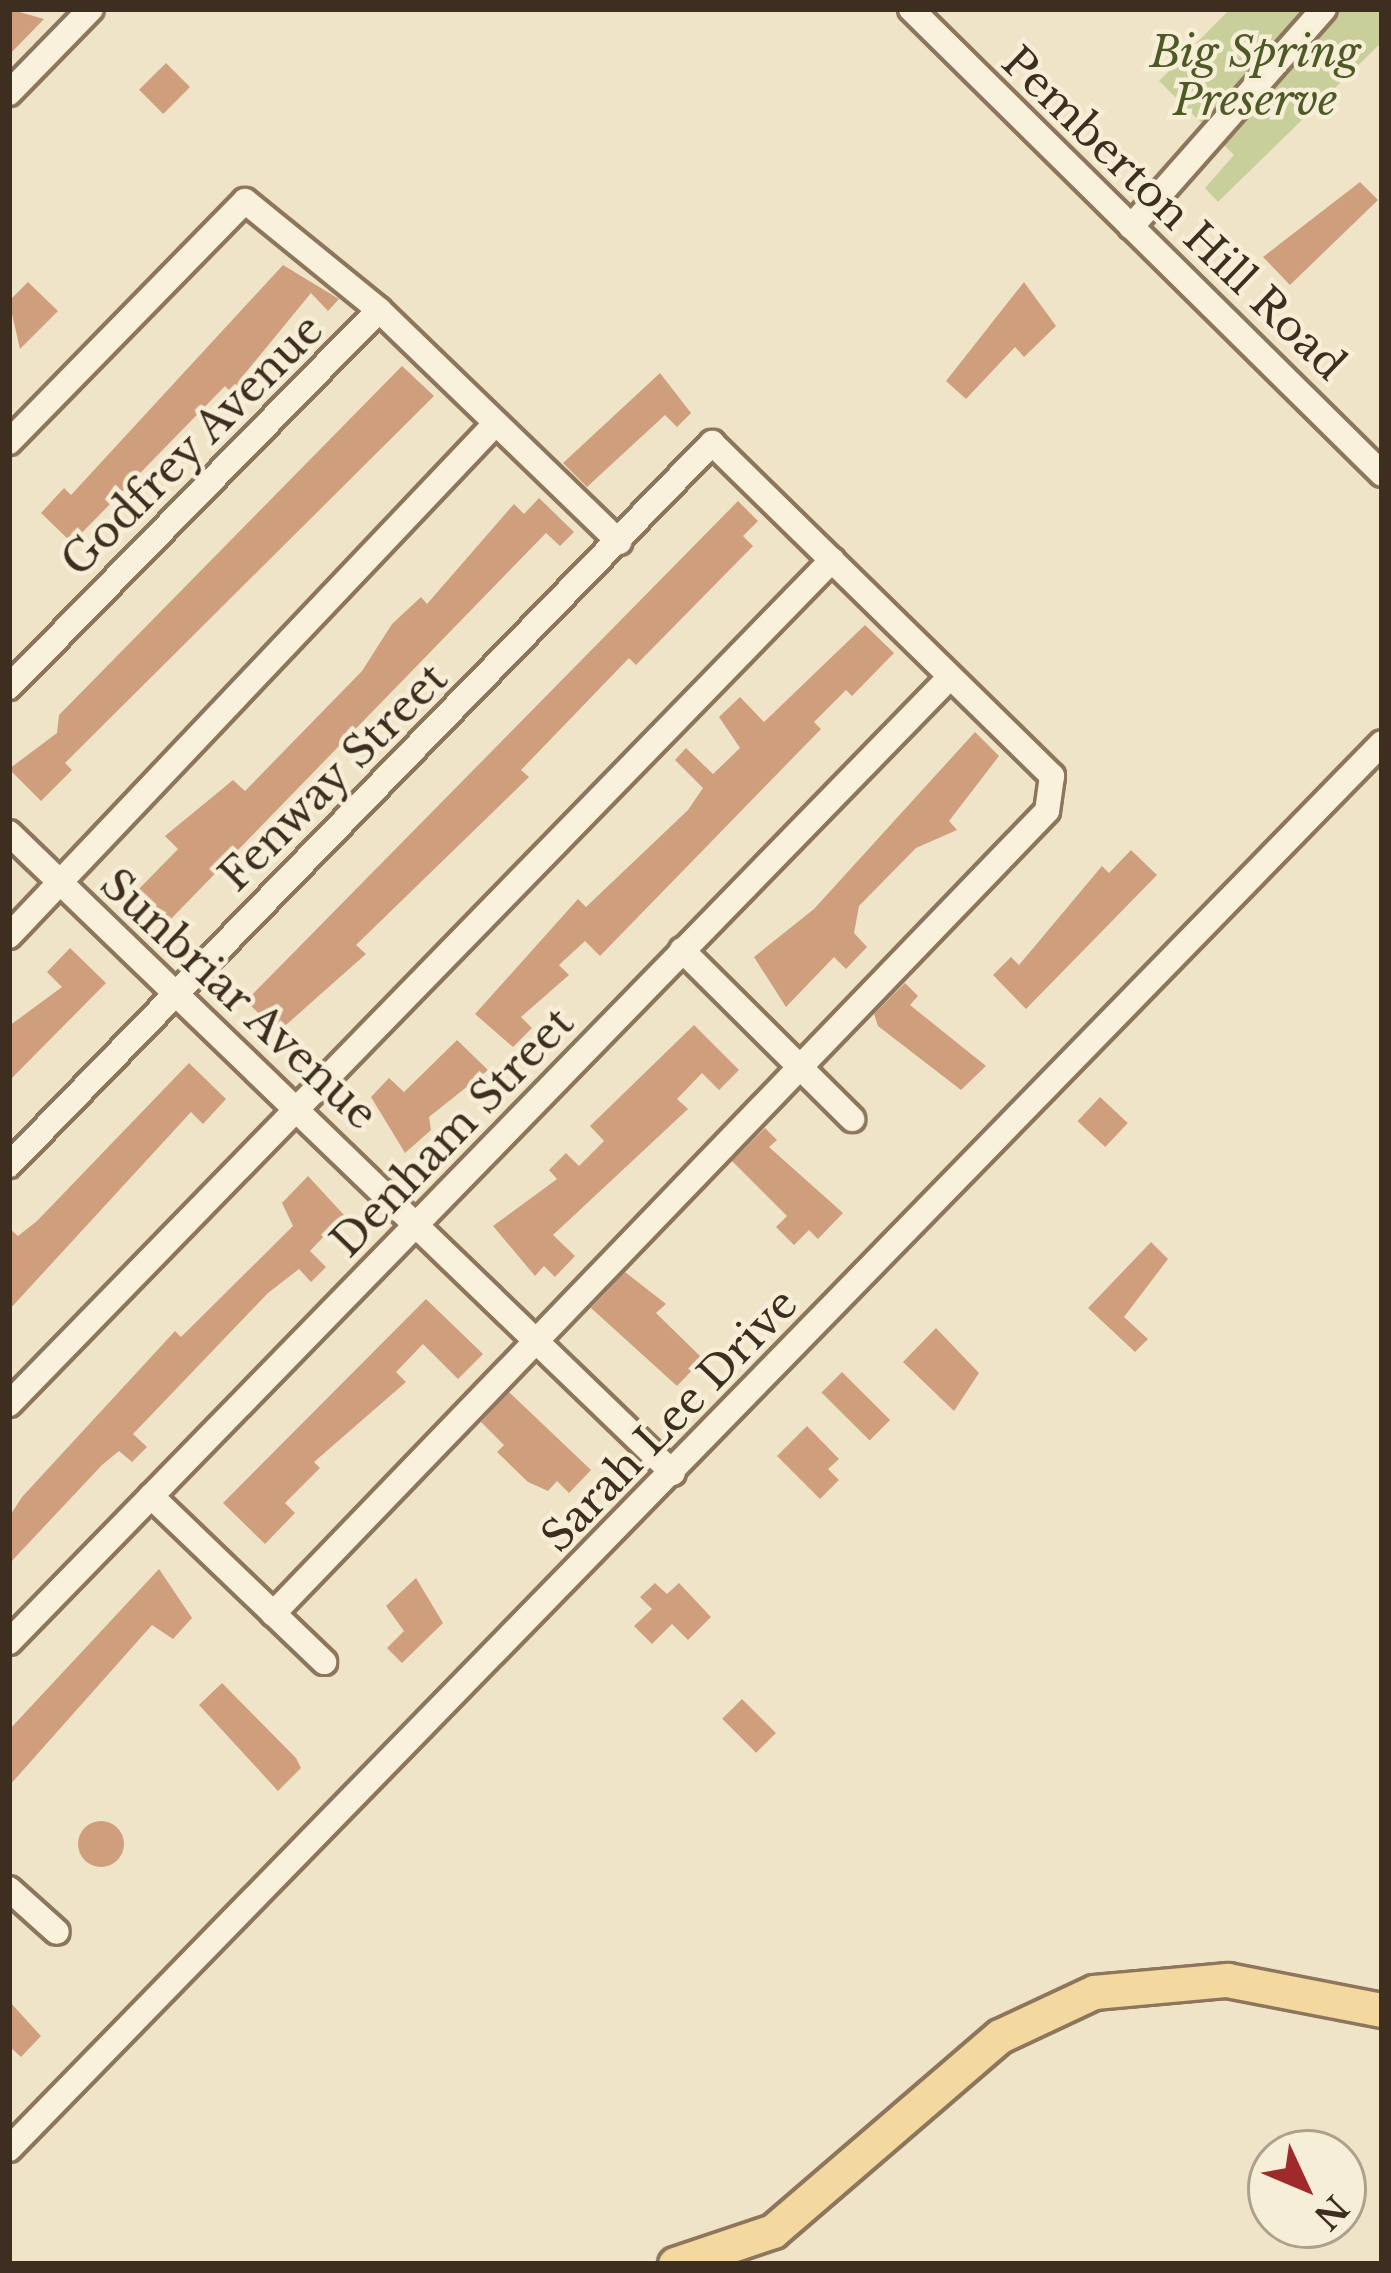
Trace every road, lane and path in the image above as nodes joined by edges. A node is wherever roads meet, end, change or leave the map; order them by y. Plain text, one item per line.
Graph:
1 (92, 9) edge
2 (911, 9) edge
3 (1324, 9) edge
4 (9, 93) edge
5 (1131, 227) junction
6 (379, 310) junction
7 (496, 423) junction
8 (9, 442) edge
9 (1382, 474) edge
10 (619, 542) junction
11 (832, 560) junction
12 (950, 677) junction
13 (9, 687) edge
14 (1382, 743) edge
15 (9, 832) edge
16 (60, 883) junction
17 (9, 936) edge
18 (682, 950) junction
19 (173, 994) junction
20 (801, 1064) junction
21 (298, 1108) junction
22 (852, 1119) dead end
23 (9, 1165) edge
24 (420, 1222) junction
25 (540, 1338) junction
26 (9, 1404) edge
27 (673, 1473) junction
28 (152, 1496) junction
29 (273, 1614) junction
30 (9, 1642) edge
31 (323, 1662) dead end
32 (9, 1889) edge
33 (56, 1932) dead end
34 (1382, 2009) edge
35 (9, 2149) edge
36 (675, 2264) edge

1 - 4 street
2 - 5 street, Pemberton Hill Road
3 - 5 street
5 - 9 street, Pemberton Hill Road
6 - 7 street
6 - 8 street
6 - 13 street, Godfrey Avenue
7 - 10 street
7 - 16 street
10 - 11 street, Fenway Street
10 - 19 street, Fenway Street
11 - 12 street
11 - 21 street
12 - 18 street, Denham Street
12 - 20 street
14 - 27 street, Sarah Lee Drive
15 - 16 street, Sunbriar Avenue
16 - 17 street
16 - 19 street, Sunbriar Avenue
18 - 20 street
18 - 24 street, Denham Street
19 - 21 street, Sunbriar Avenue
19 - 23 street, Fenway Street
20 - 22 street
20 - 25 street
21 - 24 street, Sunbriar Avenue
21 - 26 street
24 - 25 street, Sunbriar Avenue
24 - 28 street, Denham Street
25 - 27 street, Sunbriar Avenue
25 - 29 street
27 - 35 street, Sarah Lee Drive
28 - 29 street
28 - 30 street, Denham Street
29 - 31 street
32 - 33 street
34 - 36 main road

